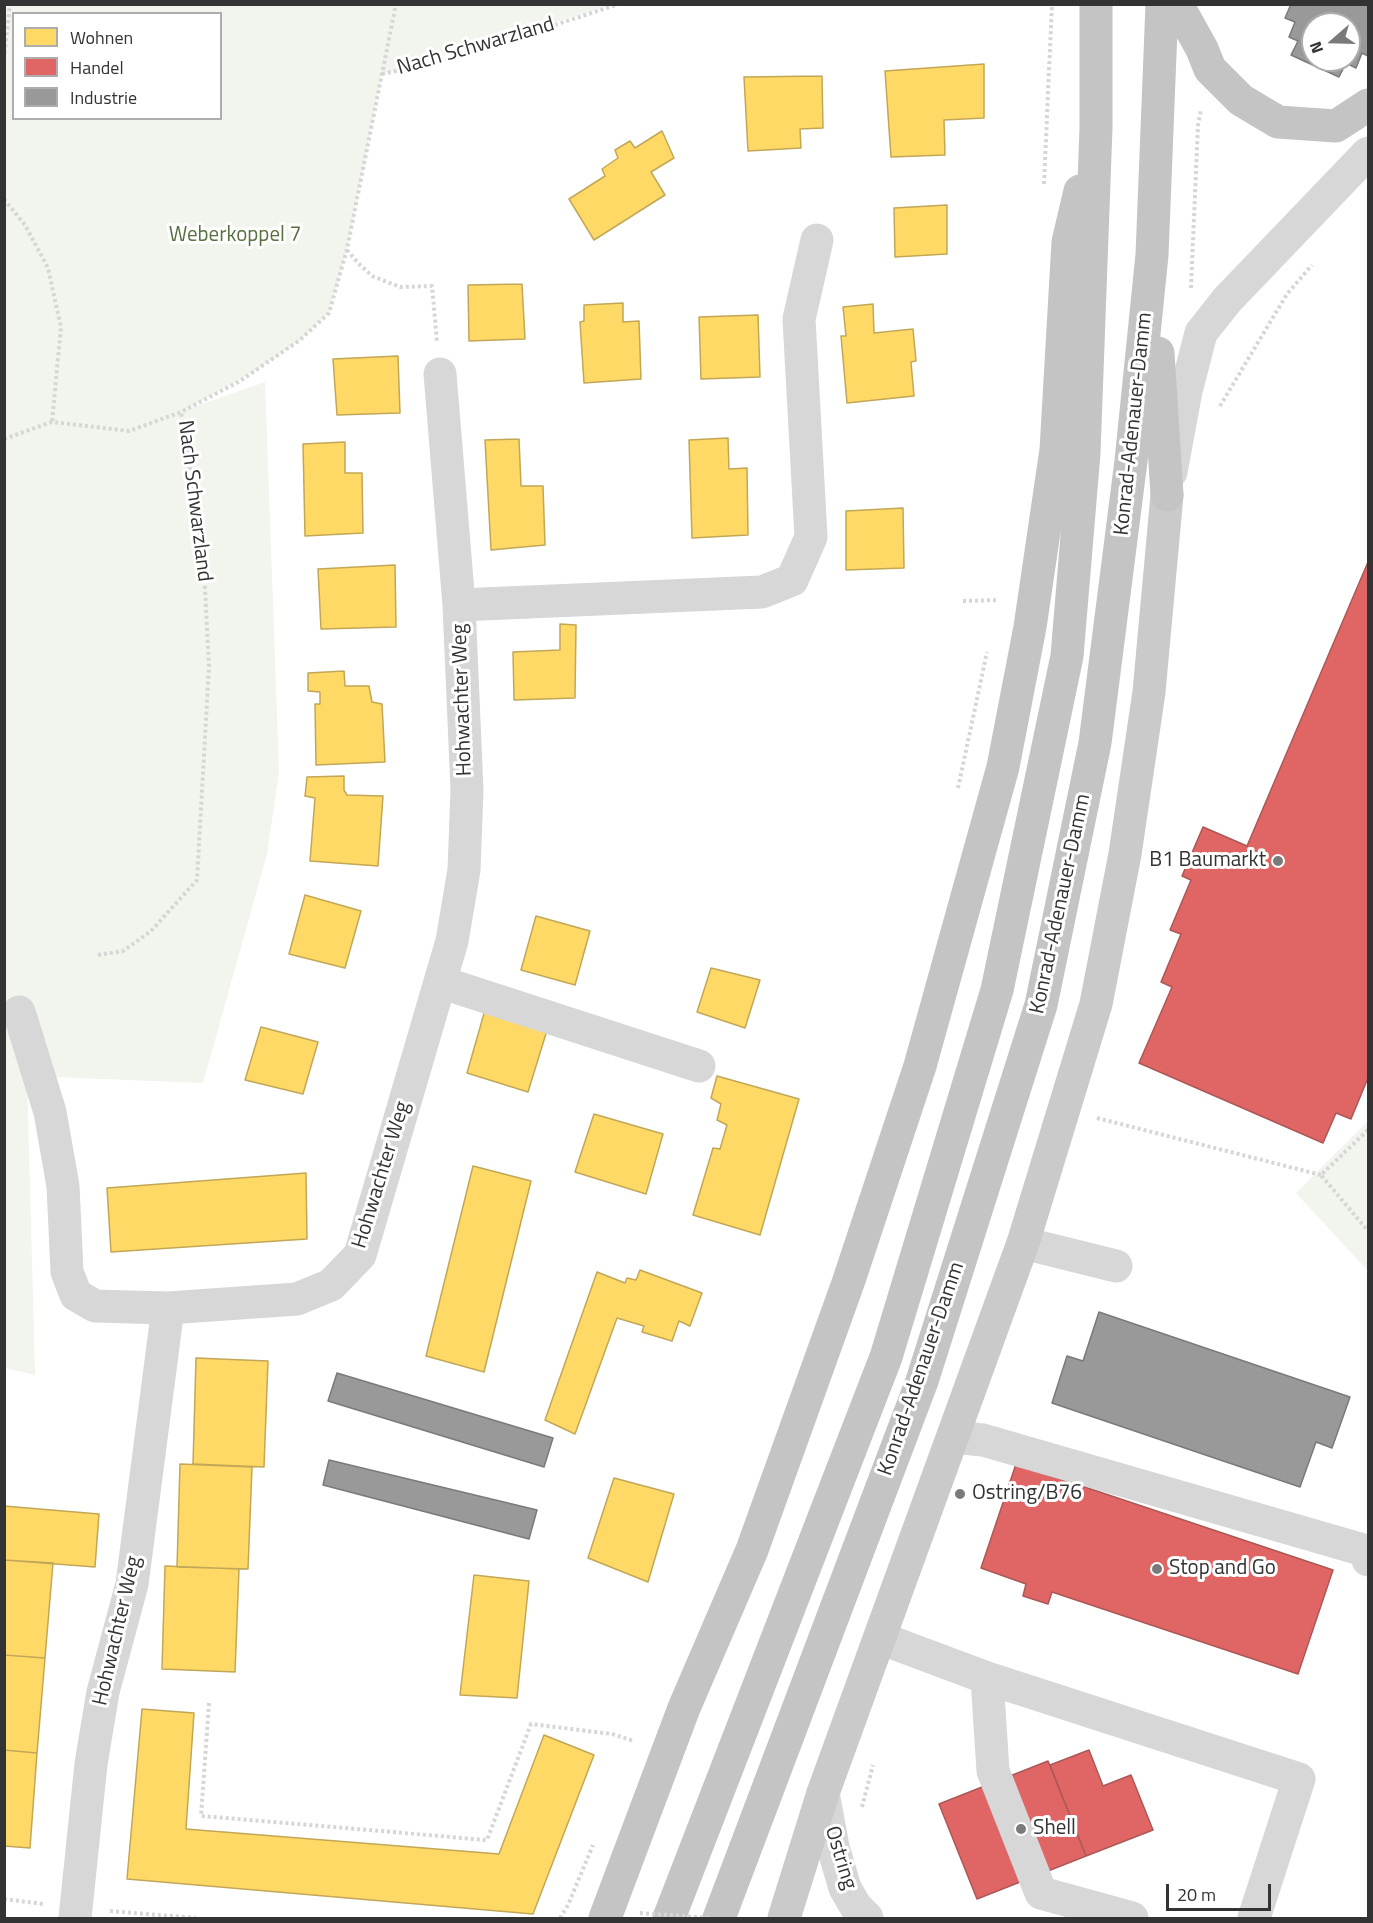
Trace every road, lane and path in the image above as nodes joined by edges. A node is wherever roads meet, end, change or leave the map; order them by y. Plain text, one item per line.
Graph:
1 (10, 4) edge
2 (396, 4) edge
3 (619, 4) edge
4 (1052, 4) edge
5 (1096, 4) edge
6 (1162, 4) edge
7 (1177, 4) edge
8 (4, 59) edge
9 (382, 74) junction
10 (1368, 105) edge
11 (1202, 107) dead end
12 (1336, 126) junction
13 (1096, 128) junction
14 (1368, 153) edge
15 (1044, 184) dead end
16 (4, 199) edge
17 (817, 240) dead end
18 (346, 249) junction
19 (1152, 255) junction
20 (1316, 260) dead end
21 (1191, 292) dead end
22 (440, 374) joint
23 (1221, 403) dead end
24 (181, 412) junction
25 (52, 422) junction
26 (4, 439) edge
27 (1167, 495) junction
28 (1000, 588) dead end
29 (998, 600) junction
30 (963, 601) dead end
31 (459, 605) junction
32 (996, 612) dead end
33 (988, 647) dead end
34 (956, 799) dead end
35 (98, 955) dead end
36 (440, 982) junction
37 (19, 1012) dead end
38 (699, 1066) dead end
39 (1092, 1117) dead end
40 (1368, 1130) edge
41 (1321, 1174) junction
42 (1368, 1231) edge
43 (1023, 1243) junction
44 (1116, 1266) dead end
45 (168, 1308) junction
46 (953, 1437) junction
47 (1368, 1560) edge
48 (880, 1638) junction
49 (987, 1678) junction
50 (209, 1703) dead end
51 (631, 1752) dead end
52 (823, 1793) junction
53 (595, 1839) dead end
54 (654, 1916) edge
55 (75, 1918) edge
56 (560, 1918) edge
57 (605, 1918) edge
58 (711, 1918) edge
59 (719, 1918) edge
60 (784, 1918) edge
61 (867, 1918) edge
62 (1132, 1918) edge
63 (1254, 1918) edge

1 - 8 path
2 - 9 path
3 - 9 path, Nach Schwarzland
4 - 15 path
5 - 13 highway, Konrad-Adenauer-Damm
6 - 19 highway, Konrad-Adenauer-Damm
7 - 12 highway
9 - 18 path, Nach Schwarzland
10 - 12 highway
11 - 21 path
12 - 14 street
13 - 54 highway, Konrad-Adenauer-Damm
13 - 57 highway
14 - 27 street
16 - 25 path
17 - 31 street, Hohwachter Weg
18 - 22 path
18 - 24 path, Nach Schwarzland
19 - 27 highway
19 - 59 highway, Konrad-Adenauer-Damm
20 - 23 path
22 - 31 street
24 - 25 path
24 - 35 path, Nach Schwarzland
25 - 26 path
27 - 43 main road, Konrad-Adenauer-Damm
28 - 29 path
29 - 30 path
29 - 32 path
31 - 36 street, Hohwachter Weg
33 - 34 path
36 - 38 street
36 - 45 street, Hohwachter Weg
37 - 45 street, Hohwachter Weg
39 - 41 path
40 - 41 path
41 - 42 path
43 - 44 street
43 - 46 main road, Konrad-Adenauer-Damm
45 - 55 street, Hohwachter Weg
46 - 47 street
46 - 48 main road, Konrad-Adenauer-Damm
48 - 49 street
48 - 52 main road, Konrad-Adenauer-Damm
49 - 62 street
49 - 63 street
50 - 51 path
52 - 60 main road, Konrad-Adenauer-Damm
52 - 61 street, Ostring
53 - 56 path
54 - 58 path, bridge

